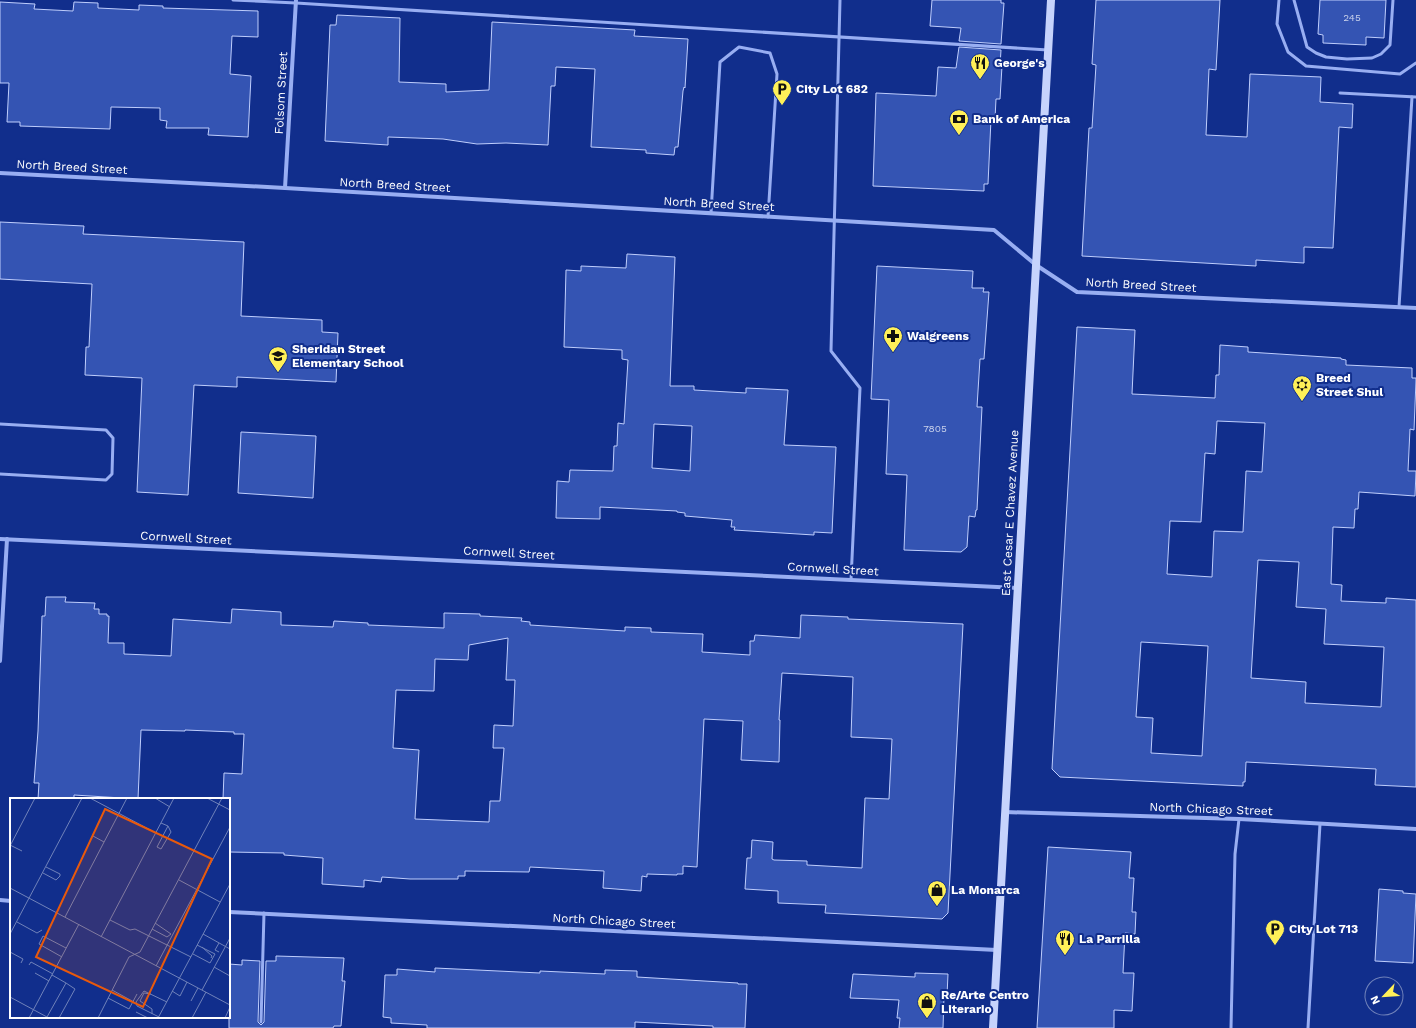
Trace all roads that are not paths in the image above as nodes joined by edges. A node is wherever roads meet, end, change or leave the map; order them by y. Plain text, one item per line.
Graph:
1 (234, 0) edge
2 (840, 0) edge
3 (1051, 0) edge
4 (1278, 0) edge
5 (1294, 0) edge
6 (1393, 0) edge
7 (296, 1) edge
8 (838, 36) junction
9 (1048, 50) junction
10 (1416, 63) edge
11 (1340, 93) dead end
12 (1414, 97) edge
13 (0, 173) edge
14 (285, 188) junction
15 (711, 213) junction
16 (768, 217) junction
17 (834, 221) junction
18 (1036, 265) junction
19 (1399, 307) junction
20 (1416, 308) edge
21 (0, 424) edge
22 (0, 474) edge
23 (0, 539) edge
24 (7, 539) junction
25 (851, 580) junction
26 (1018, 588) junction
27 (0, 661) edge
28 (1005, 812) junction
29 (1239, 819) junction
30 (1320, 824) junction
31 (1416, 829) edge
32 (0, 900) edge
33 (10, 901) edge
34 (230, 912) edge
35 (264, 913) junction
36 (998, 950) junction
37 (261, 1022) dead end
38 (993, 1028) edge
39 (1231, 1028) edge
40 (1308, 1028) edge

1 - 7 lane
2 - 8 lane
3 - 9 main road, East Cesar E Chavez Avenue
4 - 10 lane
5 - 6 lane
7 - 8 lane
7 - 14 street, Folsom Street
8 - 9 lane
8 - 17 lane
9 - 18 main road, East Cesar E Chavez Avenue
11 - 12 lane
12 - 19 lane
13 - 14 street, North Breed Street
14 - 15 street, North Breed Street
15 - 16 street, North Breed Street
15 - 16 lane
16 - 17 street, North Breed Street
17 - 18 street, North Breed Street
17 - 25 lane
18 - 19 street, North Breed Street
18 - 26 main road, East Cesar E Chavez Avenue
19 - 20 street, North Breed Street
21 - 22 lane
23 - 24 street, Cornwell Street
24 - 25 street, Cornwell Street
24 - 27 street
25 - 26 street, Cornwell Street
26 - 28 main road, East Cesar E Chavez Avenue
28 - 29 street, North Chicago Street
28 - 36 main road, East Cesar E Chavez Avenue
29 - 30 street, North Chicago Street
29 - 39 lane
30 - 31 street, North Chicago Street
30 - 40 lane
32 - 33 street
34 - 35 street, North Chicago Street
35 - 36 street, North Chicago Street
35 - 37 lane
36 - 38 main road, East Cesar E Chavez Avenue

